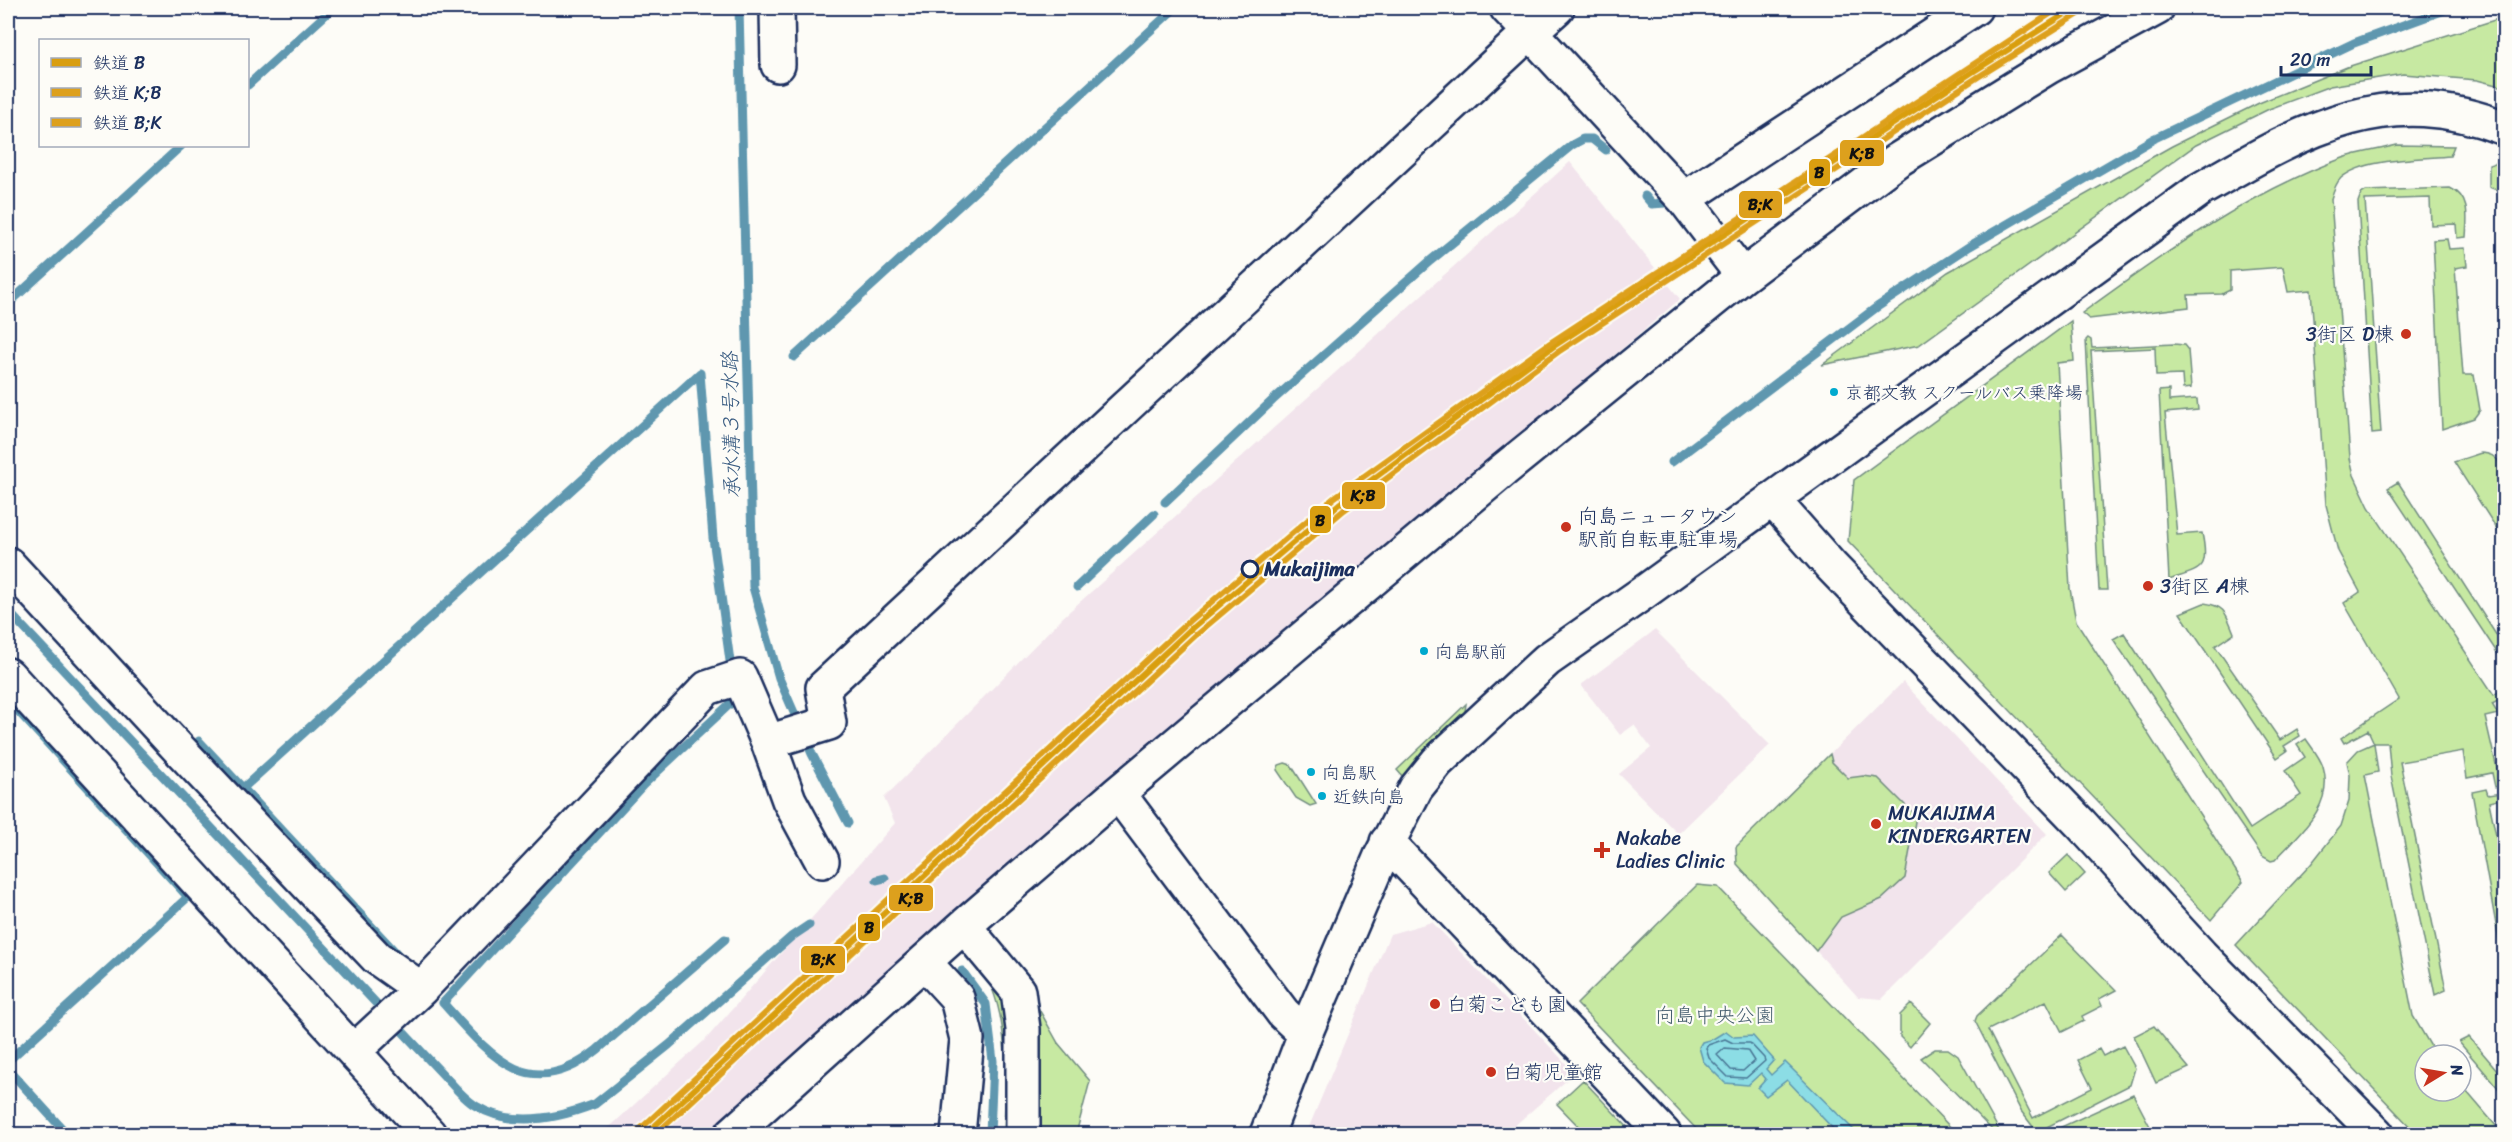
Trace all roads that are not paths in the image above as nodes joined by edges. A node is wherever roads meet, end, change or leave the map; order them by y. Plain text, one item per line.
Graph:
1 (777, 8) edge
2 (1507, 8) edge
3 (1557, 8) edge
4 (1975, 8) edge
5 (2157, 8) edge
6 (1530, 33) junction
7 (778, 65) dead end
8 (2505, 128) edge
9 (1684, 199) junction
10 (1743, 276) junction
11 (1772, 499) junction
12 (8, 564) edge
13 (8, 675) edge
14 (772, 741) junction
15 (1118, 793) junction
16 (1387, 842) junction
17 (822, 861) dead end
18 (964, 926) junction
19 (927, 959) junction
20 (414, 996) junction
21 (1305, 1034) junction
22 (366, 1041) junction
23 (429, 1134) edge
24 (732, 1134) edge
25 (958, 1134) edge
26 (1023, 1134) edge
27 (1267, 1134) edge
28 (1664, 1134) edge
29 (2377, 1134) edge

1 - 7 street
2 - 6 street
3 - 6 street
4 - 9 street
5 - 10 street
6 - 9 street
6 - 14 street
8 - 11 street
9 - 10 street
10 - 15 street
11 - 16 street
11 - 29 street
12 - 20 street
13 - 22 street
14 - 17 street
14 - 20 street
15 - 18 street
15 - 21 street
16 - 21 street
16 - 28 street
18 - 19 street
18 - 26 street
19 - 24 street
19 - 25 street
20 - 22 street
21 - 27 street
22 - 23 street

